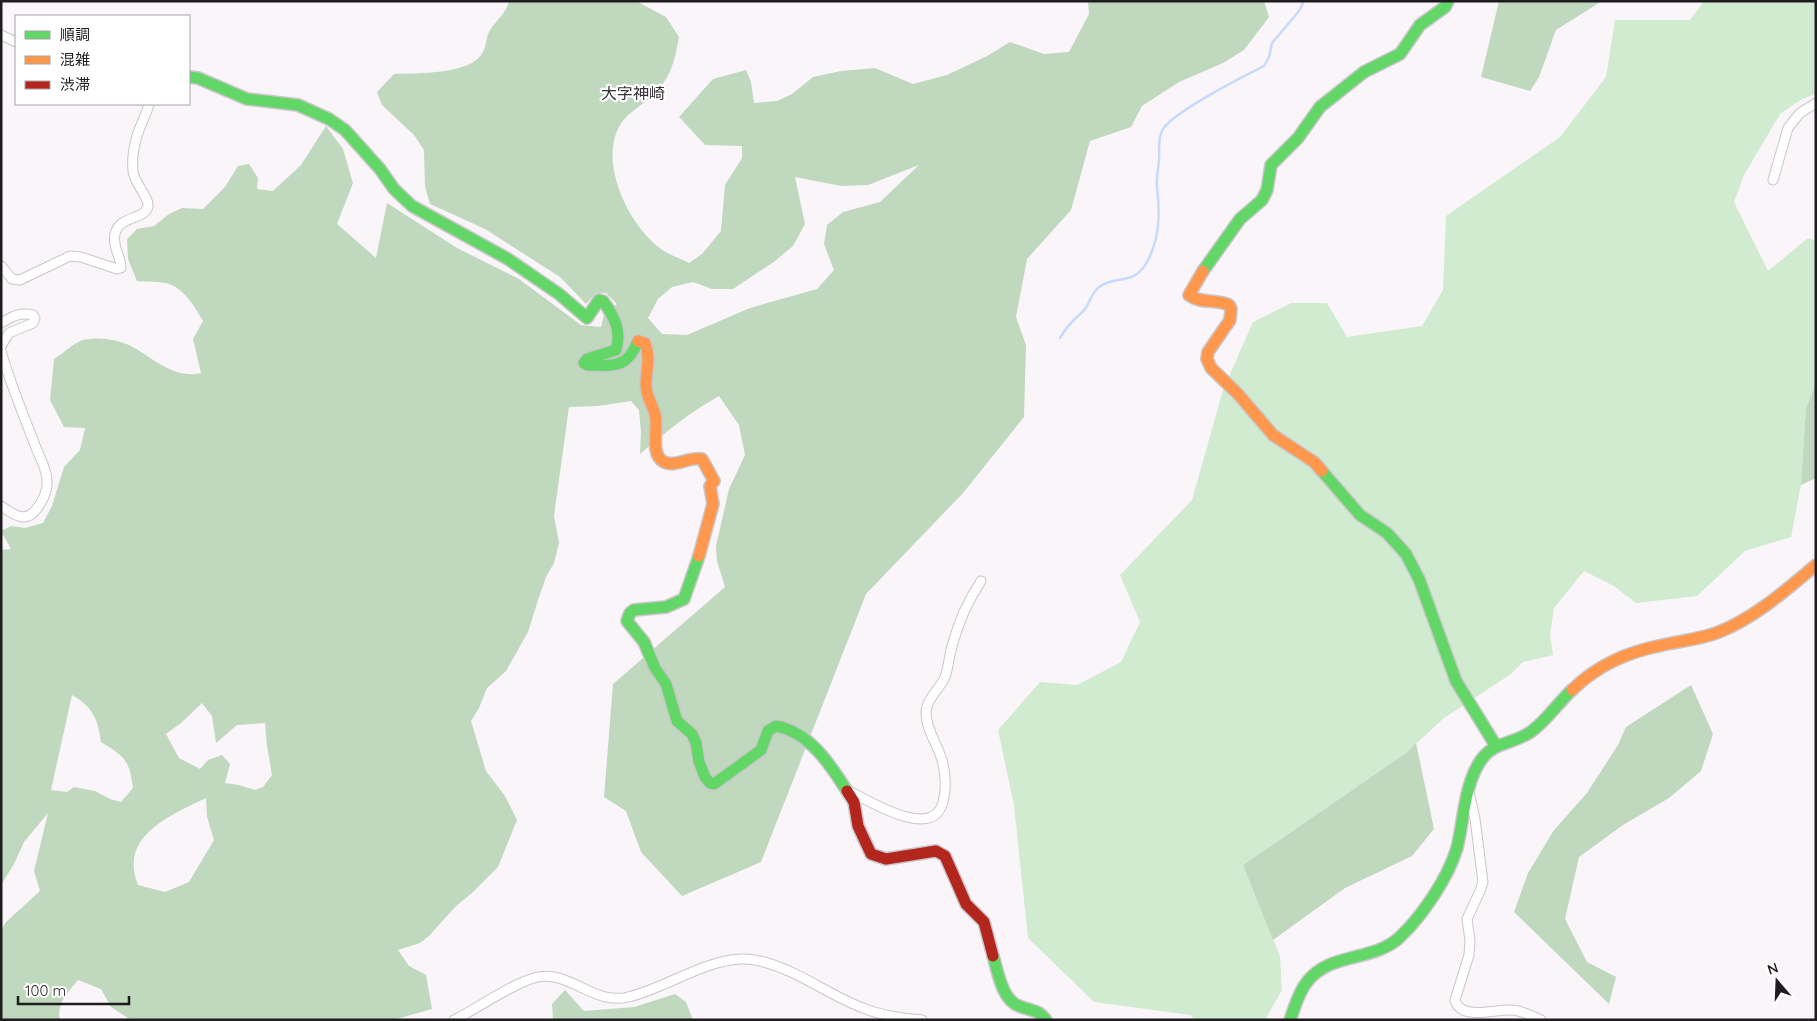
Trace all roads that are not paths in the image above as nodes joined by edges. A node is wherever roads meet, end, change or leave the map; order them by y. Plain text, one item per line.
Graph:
1 (1448, 1) edge
2 (1, 35) edge
3 (15, 42) edge
4 (190, 77) edge
5 (1816, 103) edge
6 (148, 105) edge
7 (1773, 180) dead end
8 (1, 266) edge
9 (1, 323) edge
10 (1, 346) edge
11 (1, 351) edge
12 (1, 506) edge
13 (1816, 566) edge
14 (982, 581) dead end
15 (1496, 746) junction
16 (847, 790) junction
17 (1469, 792) junction
18 (454, 1020) edge
19 (922, 1020) edge
20 (1046, 1020) edge
21 (1290, 1020) edge
22 (1541, 1020) edge

1 - 15 street
2 - 3 street
4 - 16 street
5 - 7 street
6 - 8 street
9 - 10 street
11 - 12 street
13 - 15 street
14 - 16 street
15 - 17 street
16 - 20 street
17 - 21 street
17 - 22 street
18 - 19 street

